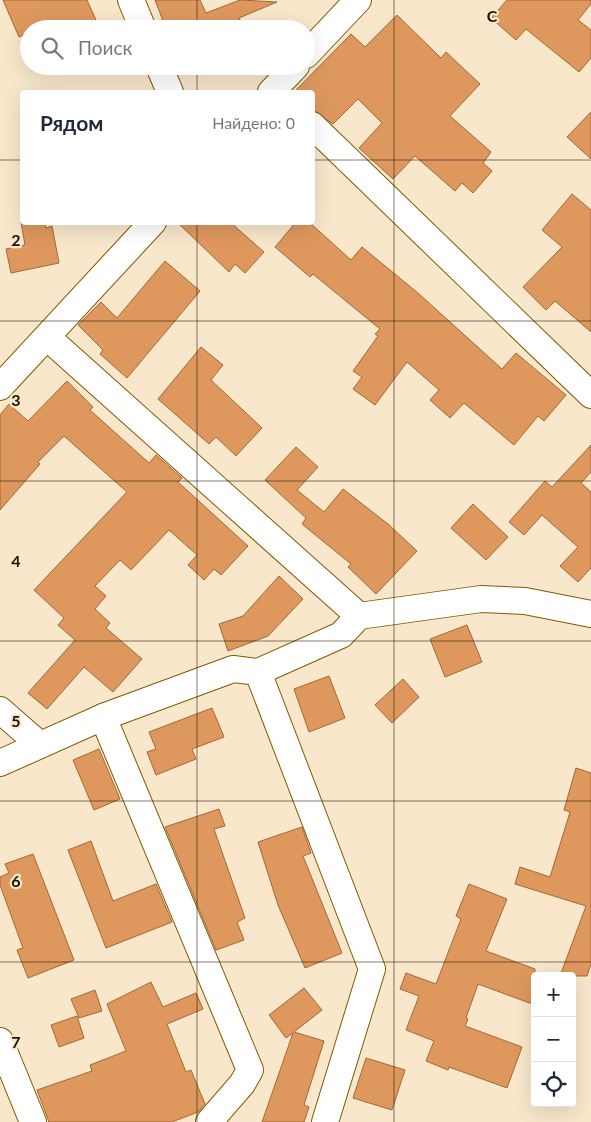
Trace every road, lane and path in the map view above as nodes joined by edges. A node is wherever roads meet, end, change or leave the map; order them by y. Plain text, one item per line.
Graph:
1 (131, 0) edge
2 (358, 0) edge
3 (139, 20) edge
4 (315, 45) edge
5 (163, 75) edge
6 (288, 75) edge
7 (169, 90) edge
8 (276, 90) edge
9 (315, 128) edge
10 (150, 225) edge
11 (48, 338) junction
12 (0, 387) edge
13 (591, 395) edge
14 (591, 614) edge
15 (359, 616) junction
16 (258, 672) junction
17 (0, 710) edge
18 (103, 717) junction
19 (40, 745) junction
20 (0, 763) edge
21 (0, 1041) edge
22 (33, 1122) edge
23 (209, 1122) edge
24 (325, 1122) edge

1 - 3 street
2 - 4 street
5 - 7 street
6 - 8 street
9 - 13 street
10 - 11 street
11 - 12 street
11 - 15 street
14 - 15 street
15 - 16 street
16 - 18 street
16 - 24 street
17 - 19 street
18 - 19 street
18 - 23 street
19 - 20 street
21 - 22 street

